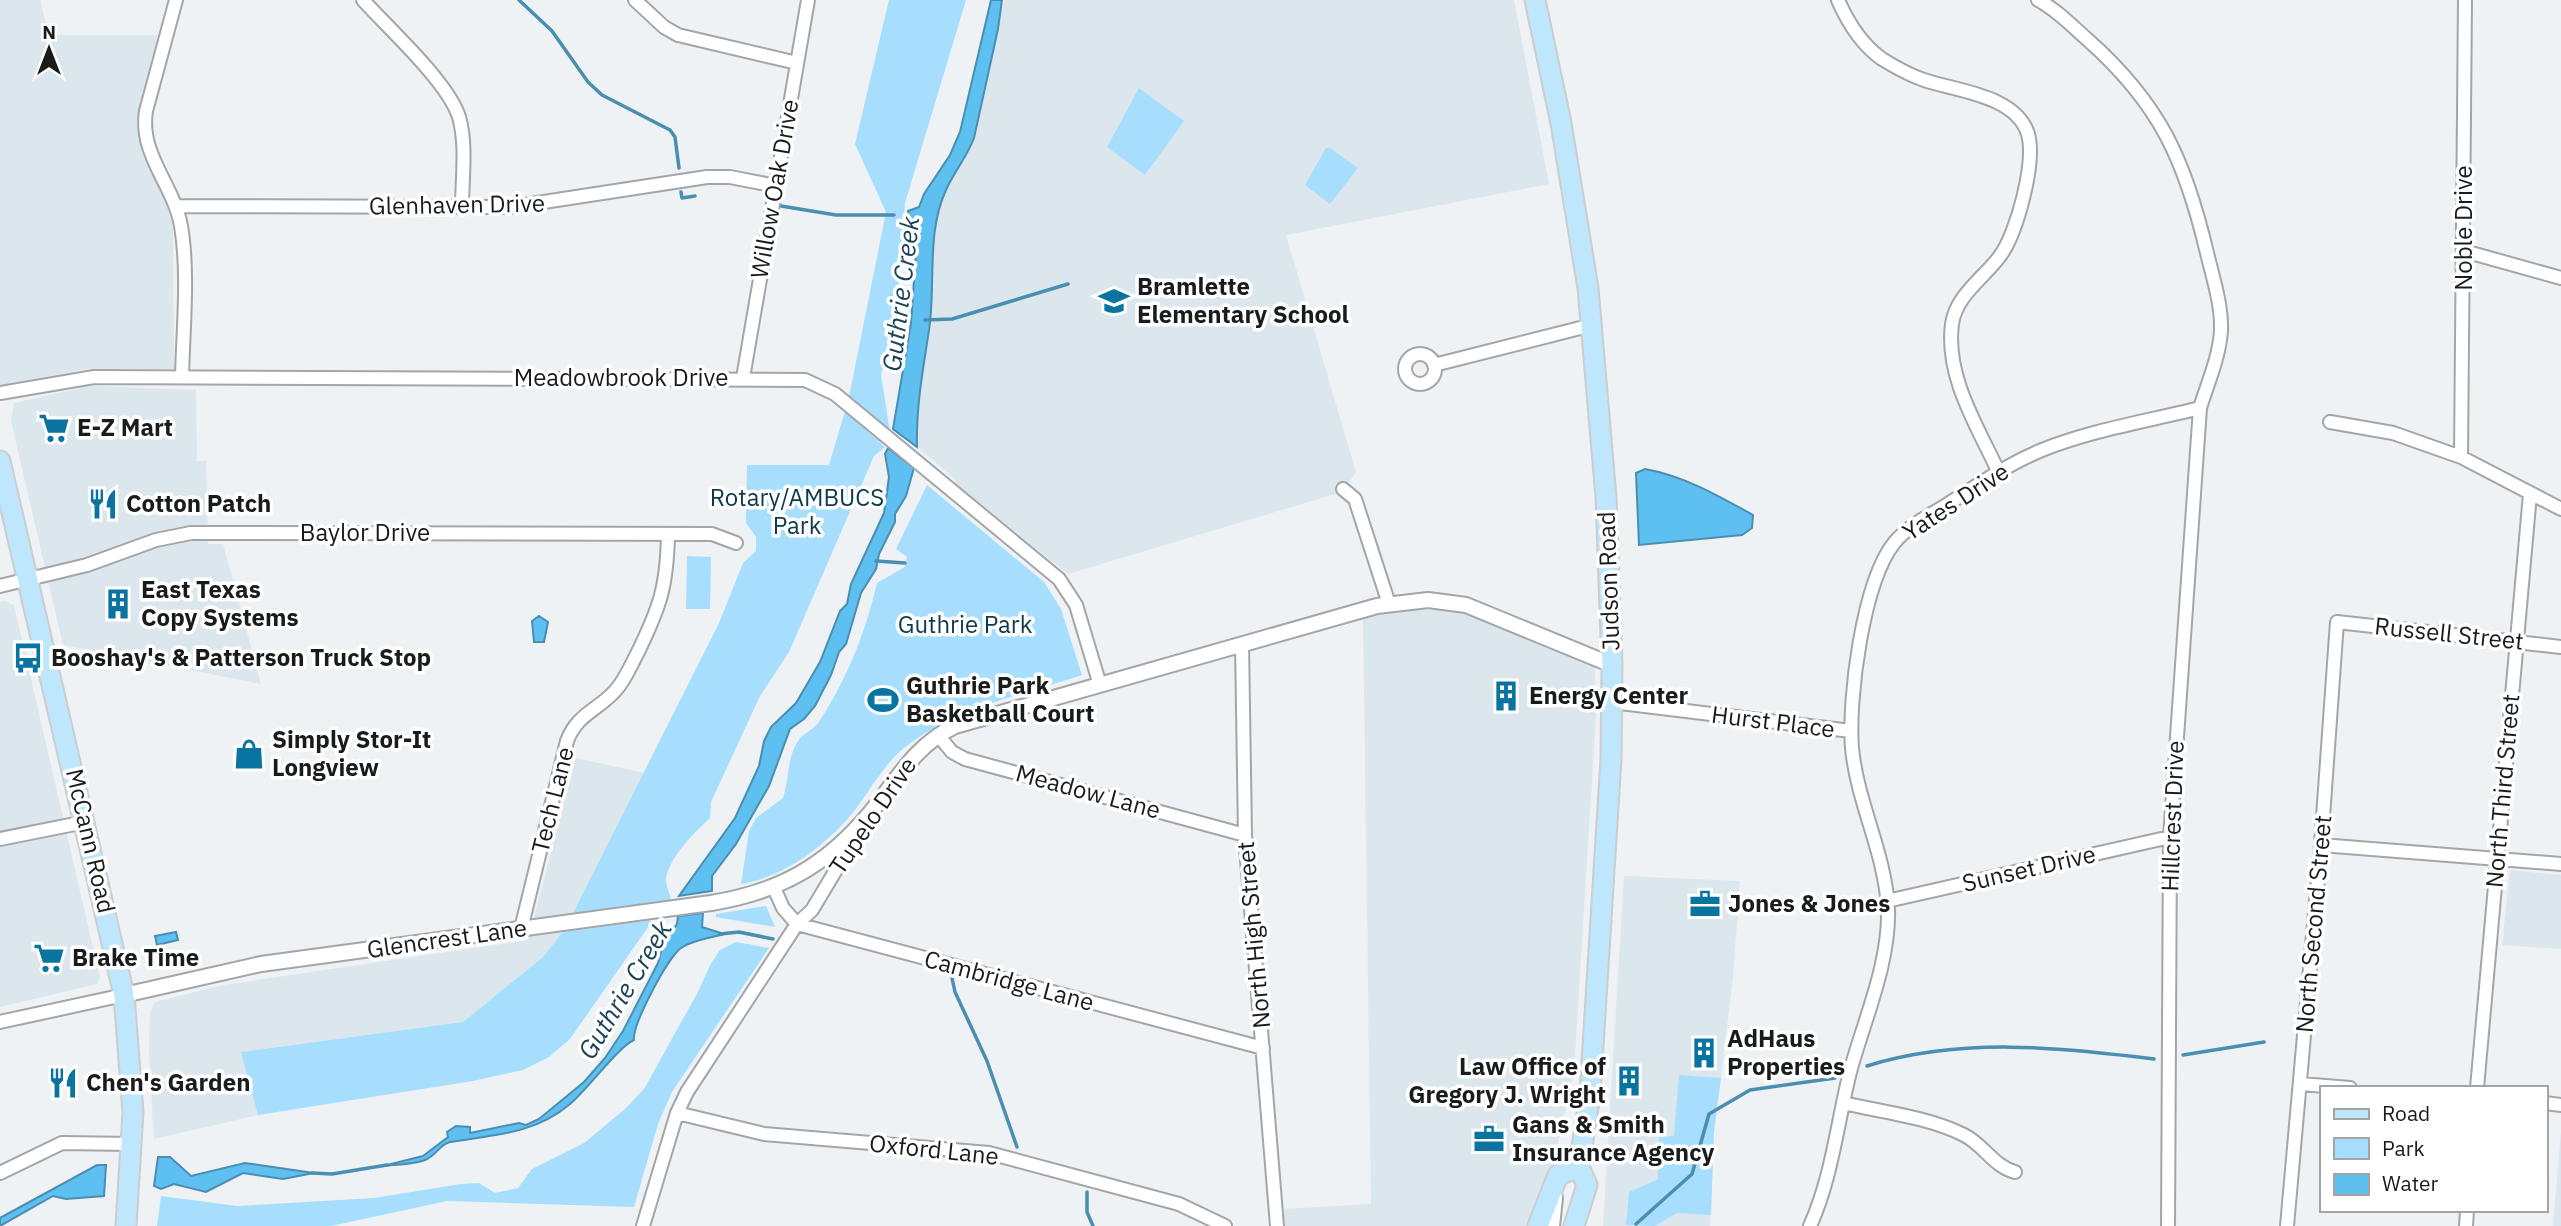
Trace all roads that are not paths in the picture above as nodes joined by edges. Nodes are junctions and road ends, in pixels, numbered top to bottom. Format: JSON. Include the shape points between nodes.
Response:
{"nodes":[{"id":1,"x":176,"y":0,"type":"edge"},
{"id":2,"x":363,"y":0,"type":"edge"},
{"id":3,"x":635,"y":0,"type":"edge"},
{"id":4,"x":808,"y":0,"type":"edge"},
{"id":5,"x":1535,"y":0,"type":"edge"},
{"id":6,"x":1838,"y":0,"type":"edge"},
{"id":7,"x":2038,"y":0,"type":"edge"},
{"id":8,"x":2465,"y":0,"type":"edge"},
{"id":9,"x":797,"y":63,"type":"junction"},
{"id":10,"x":776,"y":186,"type":"junction"},
{"id":11,"x":176,"y":206,"type":"junction"},
{"id":12,"x":462,"y":208,"type":"junction"},
{"id":13,"x":2464,"y":251,"type":"junction"},
{"id":14,"x":2561,"y":278,"type":"edge"},
{"id":15,"x":1592,"y":325,"type":"junction"},
{"id":16,"x":1434,"y":365,"type":"dead end"},
{"id":17,"x":182,"y":377,"type":"junction"},
{"id":18,"x":743,"y":378,"type":"junction"},
{"id":19,"x":0,"y":393,"type":"edge"},
{"id":20,"x":2200,"y":408,"type":"junction"},
{"id":21,"x":2330,"y":422,"type":"dead end"},
{"id":22,"x":2461,"y":457,"type":"junction"},
{"id":23,"x":0,"y":461,"type":"edge"},
{"id":24,"x":1999,"y":473,"type":"junction"},
{"id":25,"x":1343,"y":489,"type":"dead end"},
{"id":26,"x":2530,"y":494,"type":"junction"},
{"id":27,"x":2561,"y":509,"type":"edge"},
{"id":28,"x":668,"y":534,"type":"junction"},
{"id":29,"x":736,"y":543,"type":"dead end"},
{"id":30,"x":28,"y":579,"type":"junction"},
{"id":31,"x":0,"y":586,"type":"edge"},
{"id":32,"x":1389,"y":604,"type":"junction"},
{"id":33,"x":2337,"y":622,"type":"joint"},
{"id":34,"x":2517,"y":642,"type":"junction"},
{"id":35,"x":1242,"y":644,"type":"junction"},
{"id":36,"x":2561,"y":647,"type":"edge"},
{"id":37,"x":1612,"y":665,"type":"junction"},
{"id":38,"x":1100,"y":685,"type":"junction"},
{"id":39,"x":1612,"y":702,"type":"junction"},
{"id":40,"x":1852,"y":731,"type":"junction"},
{"id":41,"x":938,"y":736,"type":"junction"},
{"id":42,"x":871,"y":812,"type":"junction"},
{"id":43,"x":85,"y":822,"type":"junction"},
{"id":44,"x":1245,"y":835,"type":"junction"},
{"id":45,"x":2170,"y":837,"type":"junction"},
{"id":46,"x":0,"y":839,"type":"edge"},
{"id":47,"x":2322,"y":845,"type":"junction"},
{"id":48,"x":2497,"y":859,"type":"junction"},
{"id":49,"x":2561,"y":864,"type":"edge"},
{"id":50,"x":774,"y":888,"type":"junction"},
{"id":51,"x":1887,"y":901,"type":"junction"},
{"id":52,"x":797,"y":924,"type":"junction"},
{"id":53,"x":522,"y":929,"type":"junction"},
{"id":54,"x":124,"y":995,"type":"junction"},
{"id":55,"x":0,"y":1022,"type":"edge"},
{"id":56,"x":1263,"y":1048,"type":"junction"},
{"id":57,"x":2301,"y":1084,"type":"junction"},
{"id":58,"x":2326,"y":1086,"type":"edge"},
{"id":59,"x":2477,"y":1086,"type":"edge"},
{"id":60,"x":1843,"y":1103,"type":"junction"},
{"id":61,"x":677,"y":1114,"type":"junction"},
{"id":62,"x":132,"y":1144,"type":"junction"},
{"id":63,"x":2015,"y":1172,"type":"dead end"},
{"id":64,"x":0,"y":1173,"type":"edge"},
{"id":65,"x":1558,"y":1175,"type":"junction"},
{"id":66,"x":1583,"y":1176,"type":"junction"},
{"id":67,"x":126,"y":1226,"type":"edge"},
{"id":68,"x":643,"y":1226,"type":"edge"},
{"id":69,"x":1225,"y":1226,"type":"edge"},
{"id":70,"x":1277,"y":1226,"type":"edge"},
{"id":71,"x":1538,"y":1226,"type":"edge"},
{"id":72,"x":1552,"y":1226,"type":"edge"},
{"id":73,"x":1574,"y":1226,"type":"edge"},
{"id":74,"x":1586,"y":1226,"type":"edge"},
{"id":75,"x":1810,"y":1226,"type":"edge"},
{"id":76,"x":2168,"y":1226,"type":"edge"},
{"id":77,"x":2287,"y":1226,"type":"edge"}],
"edges":[{"from":1,"to":11,"type":"street","via":[[145,128],[150,156]]},
{"from":2,"to":12,"type":"street","via":[[455,107],[462,134]]},
{"from":3,"to":9,"type":"street","via":[[678,35]]},
{"from":4,"to":9,"type":"street","name":"Willow Oak Drive"},
{"from":5,"to":15,"type":"main road","name":"Judson Road","via":[[1569,167]]},
{"from":6,"to":24,"type":"street","via":[[1859,36],[1881,58],[1922,80],[2005,107],[2026,130],[2029,163],[2009,241],[1960,301],[1952,323],[1955,374]]},
{"from":7,"to":20,"type":"street","via":[[2132,82],[2164,130],[2185,174],[2221,320],[2219,349]]},
{"from":8,"to":13,"type":"street","name":"Noble Drive"},
{"from":9,"to":10,"type":"street","name":"Willow Oak Drive"},
{"from":10,"to":12,"type":"street","name":"Glenhaven Drive","via":[[707,177],[544,204]]},
{"from":10,"to":18,"type":"street","name":"Willow Oak Drive"},
{"from":11,"to":12,"type":"street","name":"Glenhaven Drive"},
{"from":11,"to":17,"type":"street","via":[[183,240]]},
{"from":13,"to":14,"type":"street"},
{"from":13,"to":22,"type":"street","name":"Noble Drive"},
{"from":15,"to":16,"type":"street"},
{"from":15,"to":37,"type":"main road","name":"Judson Road","via":[[1603,439]]},
{"from":17,"to":18,"type":"street","name":"Meadowbrook Drive"},
{"from":17,"to":19,"type":"street","name":"Meadowbrook Drive","via":[[84,378]]},
{"from":18,"to":38,"type":"street","name":"Meadowbrook Drive","via":[[801,379],[825,388],[1051,571],[1076,605]]},
{"from":20,"to":24,"type":"street","name":"Yates Drive","via":[[2064,442]]},
{"from":20,"to":45,"type":"street","name":"Hillcrest Drive"},
{"from":21,"to":22,"type":"street","via":[[2393,433]]},
{"from":22,"to":26,"type":"street"},
{"from":23,"to":30,"type":"main road","name":"McCann Road"},
{"from":24,"to":40,"type":"street","name":"Yates Drive","via":[[1922,520],[1887,552],[1870,598],[1854,688]]},
{"from":25,"to":32,"type":"street","via":[[1355,499]]},
{"from":26,"to":27,"type":"street"},
{"from":26,"to":34,"type":"street","name":"North Third Street"},
{"from":28,"to":29,"type":"street","name":"Baylor Drive","via":[[719,535]]},
{"from":28,"to":30,"type":"street","name":"Baylor Drive","via":[[191,533]]},
{"from":28,"to":53,"type":"street","name":"Tech Lane","via":[[666,584],[656,616],[619,686],[580,718],[567,741]]},
{"from":30,"to":31,"type":"street","name":"Baylor Drive"},
{"from":30,"to":43,"type":"main road","name":"McCann Road"},
{"from":32,"to":35,"type":"street","name":"Tupelo Drive"},
{"from":32,"to":37,"type":"street","name":"Tupelo Drive","via":[[1428,600],[1466,605]]},
{"from":33,"to":34,"type":"street","name":"Russell Street"},
{"from":33,"to":47,"type":"street","name":"North Second Street"},
{"from":34,"to":36,"type":"street","name":"Russell Street"},
{"from":34,"to":48,"type":"street","name":"North Third Street"},
{"from":35,"to":38,"type":"street","name":"Tupelo Drive"},
{"from":35,"to":44,"type":"street","name":"North High Street"},
{"from":37,"to":39,"type":"main road","name":"Judson Road"},
{"from":38,"to":41,"type":"street","name":"Tupelo Drive","via":[[980,718]]},
{"from":39,"to":40,"type":"street","name":"Hurst Place"},
{"from":39,"to":66,"type":"main road","name":"Judson Road"},
{"from":40,"to":51,"type":"street","name":"Yates Drive","via":[[1854,764]]},
{"from":41,"to":42,"type":"street","name":"Tupelo Drive","via":[[910,757]]},
{"from":41,"to":44,"type":"street","name":"Meadow Lane","via":[[965,759]]},
{"from":42,"to":50,"type":"street","name":"Glencrest Lane","via":[[825,858]]},
{"from":42,"to":52,"type":"street","name":"Tupelo Drive","via":[[812,910]]},
{"from":43,"to":46,"type":"street"},
{"from":43,"to":54,"type":"main road","name":"McCann Road"},
{"from":44,"to":56,"type":"street","name":"North High Street"},
{"from":45,"to":51,"type":"street","name":"Sunset Drive"},
{"from":45,"to":76,"type":"street","name":"Hillcrest Drive"},
{"from":47,"to":48,"type":"street"},
{"from":47,"to":57,"type":"street","name":"North Second Street"},
{"from":48,"to":49,"type":"street"},
{"from":48,"to":59,"type":"street","name":"North Third Street"},
{"from":50,"to":52,"type":"street"},
{"from":50,"to":53,"type":"street","name":"Glencrest Lane","via":[[719,902]]},
{"from":51,"to":60,"type":"street","name":"Yates Drive","via":[[1884,949]]},
{"from":52,"to":56,"type":"street","name":"Cambridge Lane"},
{"from":52,"to":61,"type":"street","name":"Tupelo Drive"},
{"from":53,"to":54,"type":"street","name":"Glencrest Lane","via":[[261,964]]},
{"from":54,"to":55,"type":"street","name":"Glencrest Lane"},
{"from":54,"to":62,"type":"main road","name":"McCann Road"},
{"from":56,"to":70,"type":"street","name":"North High Street"},
{"from":57,"to":58,"type":"street"},
{"from":57,"to":77,"type":"street","name":"North Second Street"},
{"from":60,"to":63,"type":"street","via":[[1950,1129],[1975,1141],[2001,1167]]},
{"from":60,"to":75,"type":"street","name":"Yates Drive","via":[[1826,1182]]},
{"from":61,"to":68,"type":"street","name":"Tupelo Drive"},
{"from":61,"to":69,"type":"street","name":"Oxford Lane","via":[[764,1134],[989,1153],[1167,1200]]},
{"from":62,"to":64,"type":"street","via":[[62,1143]]},
{"from":62,"to":67,"type":"main road","name":"McCann Road"},
{"from":65,"to":66,"type":"main road"},
{"from":65,"to":71,"type":"main road"},
{"from":65,"to":72,"type":"street"},
{"from":66,"to":73,"type":"main road","name":"Judson Road"},
{"from":66,"to":74,"type":"street"}]}
